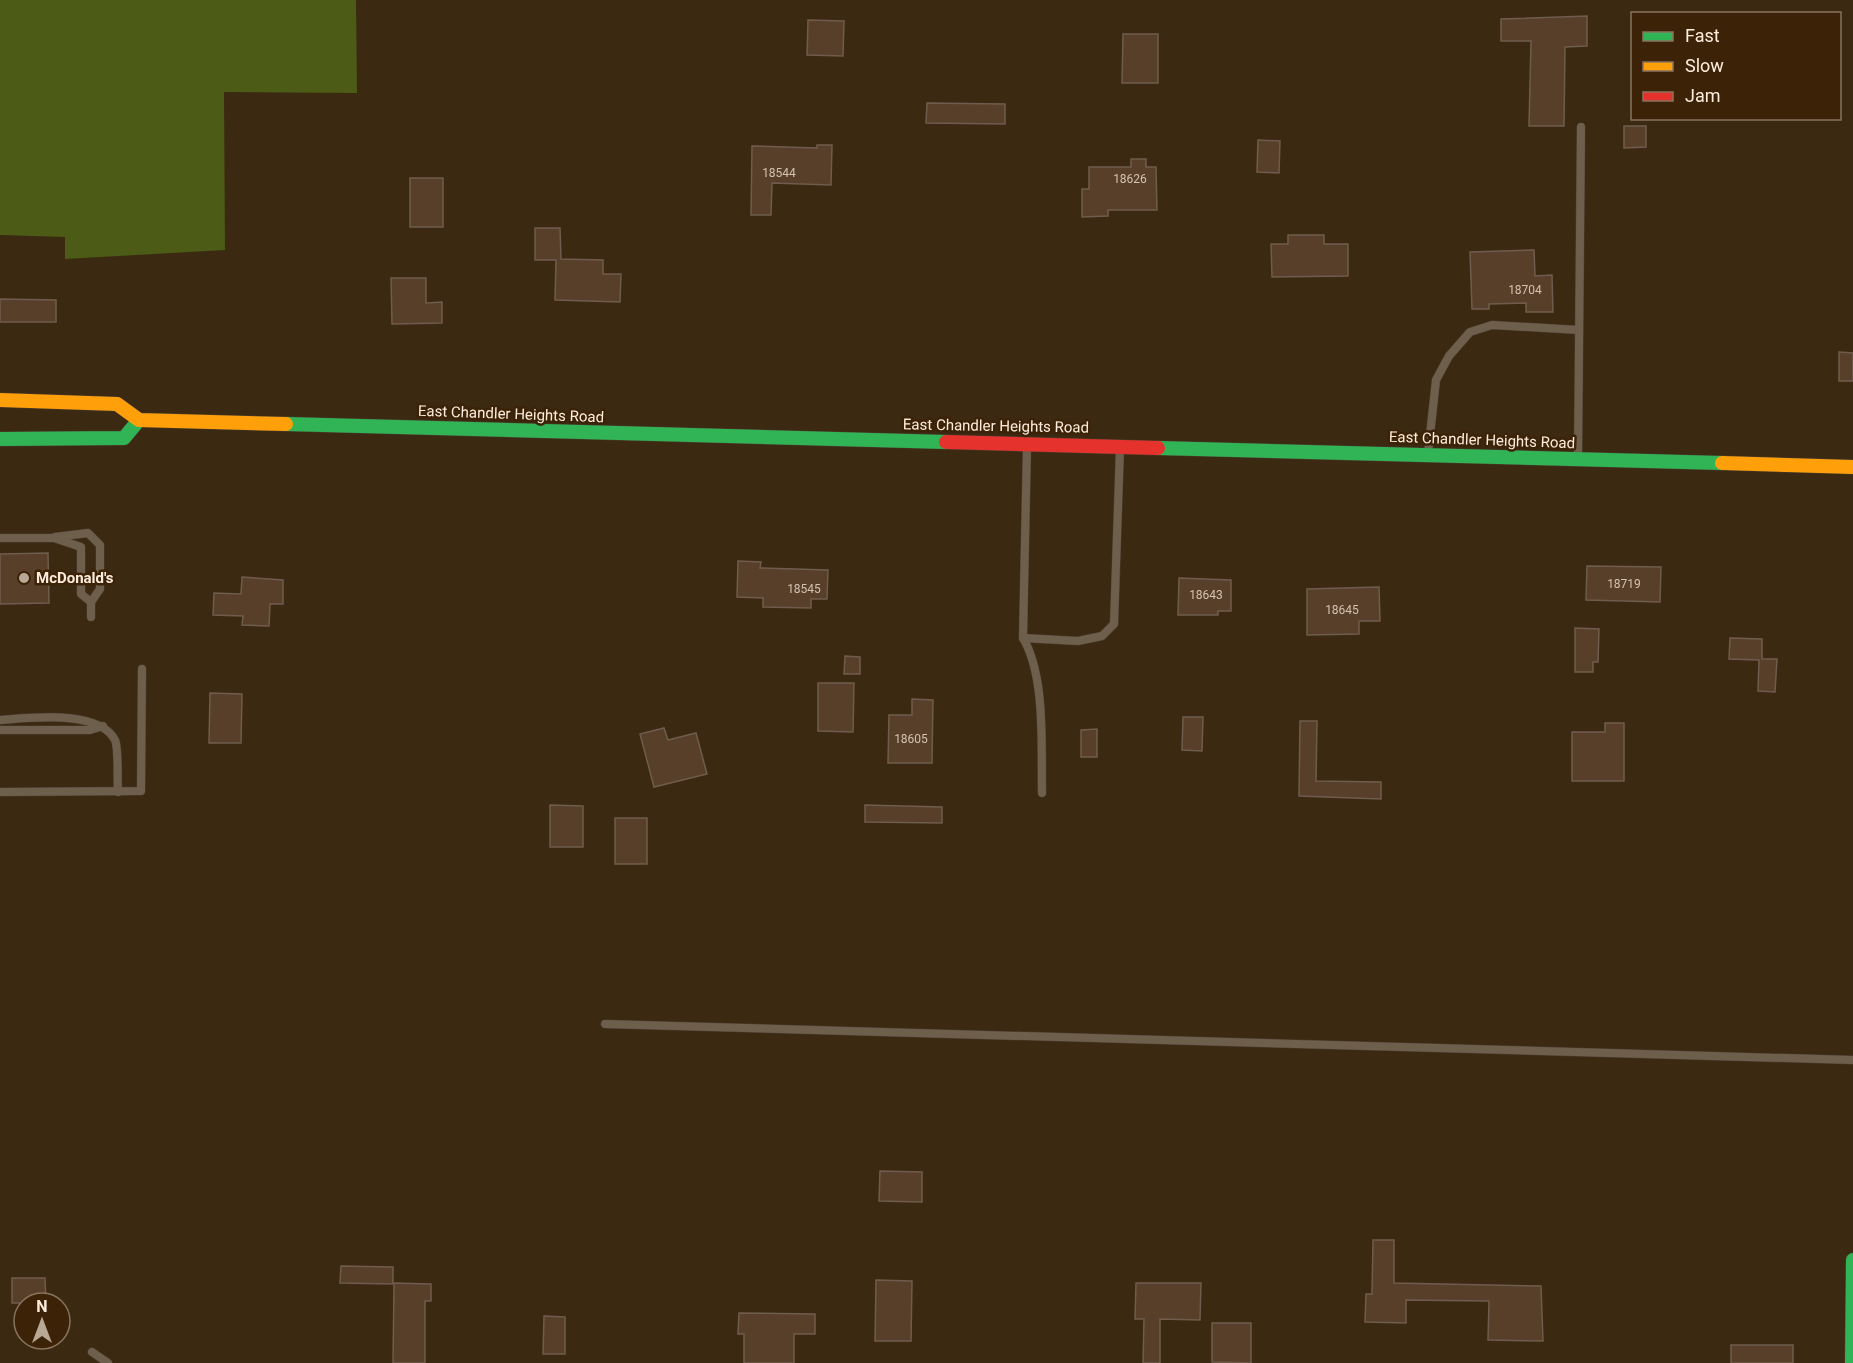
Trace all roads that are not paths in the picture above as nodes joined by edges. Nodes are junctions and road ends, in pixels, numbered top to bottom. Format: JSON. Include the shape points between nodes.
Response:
{"nodes":[{"id":1,"x":1581,"y":127,"type":"dead end"},
{"id":2,"x":1579,"y":330,"type":"junction"},
{"id":3,"x":0,"y":400,"type":"edge"},
{"id":4,"x":139,"y":420,"type":"junction"},
{"id":5,"x":0,"y":439,"type":"edge"},
{"id":6,"x":1027,"y":444,"type":"junction"},
{"id":7,"x":1120,"y":446,"type":"junction"},
{"id":8,"x":1428,"y":455,"type":"junction"},
{"id":9,"x":1578,"y":459,"type":"junction"},
{"id":10,"x":1853,"y":467,"type":"edge"},
{"id":11,"x":0,"y":538,"type":"edge"},
{"id":12,"x":54,"y":538,"type":"junction"},
{"id":13,"x":90,"y":602,"type":"junction"},
{"id":14,"x":90,"y":617,"type":"dead end"},
{"id":15,"x":1023,"y":638,"type":"junction"},
{"id":16,"x":142,"y":669,"type":"dead end"},
{"id":17,"x":0,"y":720,"type":"edge"},
{"id":18,"x":103,"y":726,"type":"junction"},
{"id":19,"x":0,"y":730,"type":"edge"},
{"id":20,"x":0,"y":792,"type":"edge"},
{"id":21,"x":118,"y":792,"type":"junction"},
{"id":22,"x":1042,"y":794,"type":"dead end"},
{"id":23,"x":605,"y":1024,"type":"dead end"},
{"id":24,"x":1853,"y":1060,"type":"edge"},
{"id":25,"x":1853,"y":1260,"type":"edge"},
{"id":26,"x":92,"y":1352,"type":"dead end"},
{"id":27,"x":108,"y":1363,"type":"edge"},
{"id":28,"x":1852,"y":1363,"type":"edge"}],
"edges":[{"from":1,"to":2,"type":"lane"},
{"from":2,"to":8,"type":"lane","via":[[1492,325],[1470,332],[1449,356],[1436,380]]},
{"from":2,"to":9,"type":"lane"},
{"from":3,"to":4,"type":"main road","via":[[117,404]]},
{"from":4,"to":5,"type":"main road","via":[[124,438]]},
{"from":4,"to":6,"type":"main road","name":"East Chandler Heights Road"},
{"from":6,"to":7,"type":"main road","name":"East Chandler Heights Road"},
{"from":6,"to":15,"type":"lane"},
{"from":7,"to":8,"type":"main road","name":"East Chandler Heights Road"},
{"from":7,"to":15,"type":"lane","via":[[1114,624],[1102,636],[1078,641]]},
{"from":8,"to":9,"type":"main road","name":"East Chandler Heights Road"},
{"from":9,"to":10,"type":"main road","name":"East Chandler Heights Road"},
{"from":11,"to":12,"type":"lane"},
{"from":12,"to":13,"type":"lane","via":[[81,547],[81,594]]},
{"from":12,"to":13,"type":"lane","via":[[88,533],[100,545],[100,589]]},
{"from":13,"to":14,"type":"lane"},
{"from":15,"to":22,"type":"lane","via":[[1033,655]]},
{"from":16,"to":21,"type":"lane","via":[[141,791]]},
{"from":17,"to":18,"type":"lane","via":[[84,719]]},
{"from":18,"to":19,"type":"lane","via":[[90,730]]},
{"from":18,"to":21,"type":"lane","via":[[116,741]]},
{"from":20,"to":21,"type":"lane"},
{"from":23,"to":24,"type":"lane"},
{"from":25,"to":28,"type":"main road"},
{"from":26,"to":27,"type":"lane"}]}
